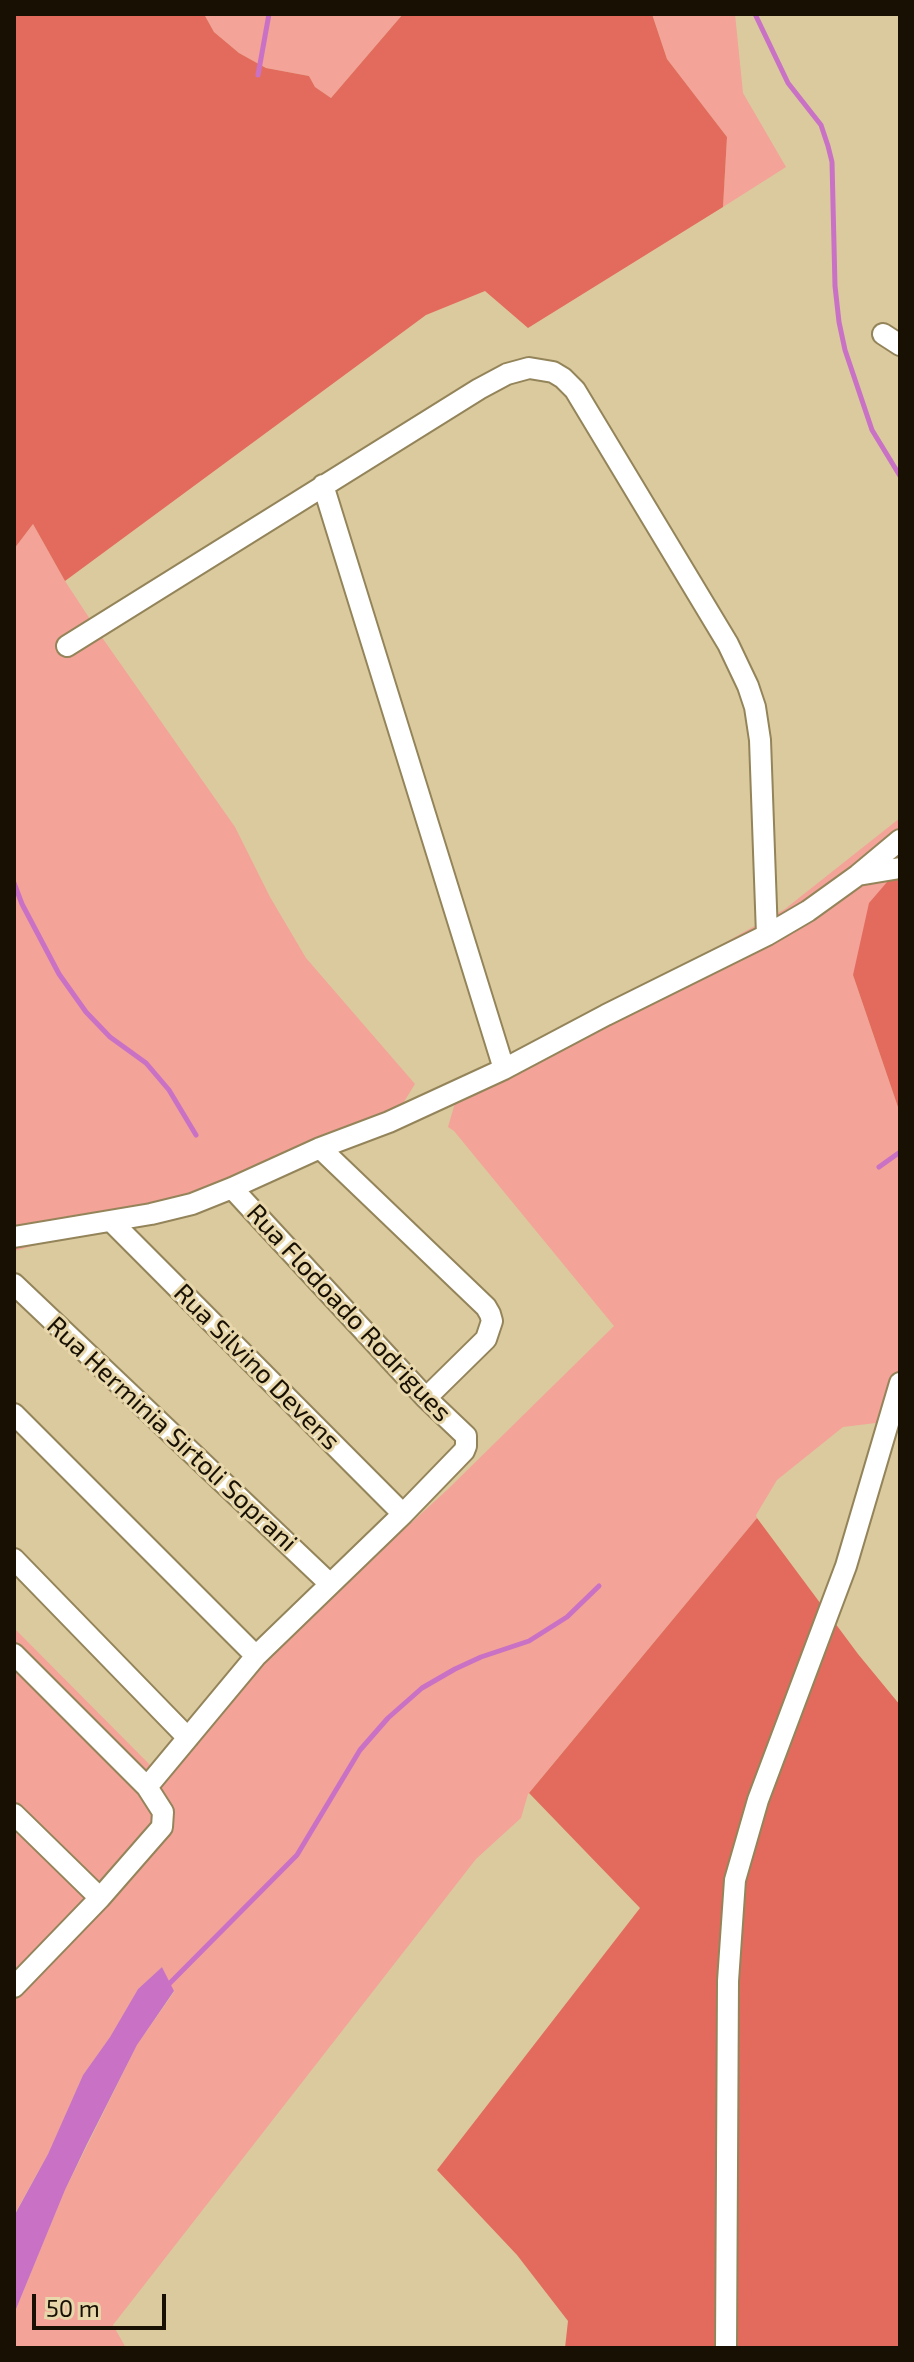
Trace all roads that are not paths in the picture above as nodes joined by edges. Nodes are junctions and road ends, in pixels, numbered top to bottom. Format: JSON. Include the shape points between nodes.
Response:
{"nodes":[{"id":1,"x":323,"y":485,"type":"junction"},
{"id":2,"x":67,"y":646,"type":"dead end"},
{"id":3,"x":900,"y":840,"type":"edge"},
{"id":4,"x":900,"y":868,"type":"edge"},
{"id":5,"x":858,"y":875,"type":"junction"},
{"id":6,"x":767,"y":935,"type":"junction"},
{"id":7,"x":504,"y":1069,"type":"junction"},
{"id":8,"x":320,"y":1148,"type":"junction"},
{"id":9,"x":232,"y":1188,"type":"junction"},
{"id":10,"x":111,"y":1221,"type":"junction"},
{"id":11,"x":14,"y":1237,"type":"edge"},
{"id":12,"x":14,"y":1284,"type":"edge"},
{"id":13,"x":900,"y":1383,"type":"edge"},
{"id":14,"x":426,"y":1398,"type":"junction"},
{"id":15,"x":14,"y":1414,"type":"edge"},
{"id":16,"x":403,"y":1514,"type":"junction"},
{"id":17,"x":14,"y":1559,"type":"edge"},
{"id":18,"x":330,"y":1584,"type":"junction"},
{"id":19,"x":14,"y":1654,"type":"edge"},
{"id":20,"x":256,"y":1656,"type":"junction"},
{"id":21,"x":188,"y":1738,"type":"junction"},
{"id":22,"x":147,"y":1787,"type":"junction"},
{"id":23,"x":14,"y":1814,"type":"edge"},
{"id":24,"x":100,"y":1898,"type":"junction"},
{"id":25,"x":14,"y":1987,"type":"edge"},
{"id":26,"x":726,"y":2348,"type":"edge"}],
"edges":[{"from":1,"to":2,"type":"street"},
{"from":1,"to":6,"type":"street","via":[[507,374],[543,369],[575,390],[728,644],[755,707]]},
{"from":1,"to":7,"type":"street"},
{"from":3,"to":5,"type":"street"},
{"from":4,"to":5,"type":"street"},
{"from":5,"to":6,"type":"street"},
{"from":6,"to":7,"type":"street"},
{"from":7,"to":8,"type":"street"},
{"from":8,"to":9,"type":"street"},
{"from":8,"to":14,"type":"street","via":[[490,1314],[486,1339]]},
{"from":9,"to":10,"type":"street","via":[[192,1204]]},
{"from":9,"to":14,"type":"street","name":"Rua Flodoado Rodrigues"},
{"from":10,"to":11,"type":"street"},
{"from":10,"to":16,"type":"street","name":"Rua Silvino Devens"},
{"from":12,"to":18,"type":"street","name":"Rua Herminia Sirtoli Soprani"},
{"from":13,"to":26,"type":"street","via":[[846,1566],[758,1800],[735,1880],[728,1981]]},
{"from":14,"to":16,"type":"street","name":"Rua Flodoado Rodrigues","via":[[466,1436],[464,1451]]},
{"from":15,"to":20,"type":"street"},
{"from":16,"to":18,"type":"street"},
{"from":17,"to":21,"type":"street"},
{"from":18,"to":20,"type":"street"},
{"from":19,"to":22,"type":"street"},
{"from":20,"to":21,"type":"street"},
{"from":21,"to":22,"type":"street"},
{"from":22,"to":24,"type":"street","via":[[163,1812],[162,1827]]},
{"from":23,"to":24,"type":"street"},
{"from":24,"to":25,"type":"street"}]}
